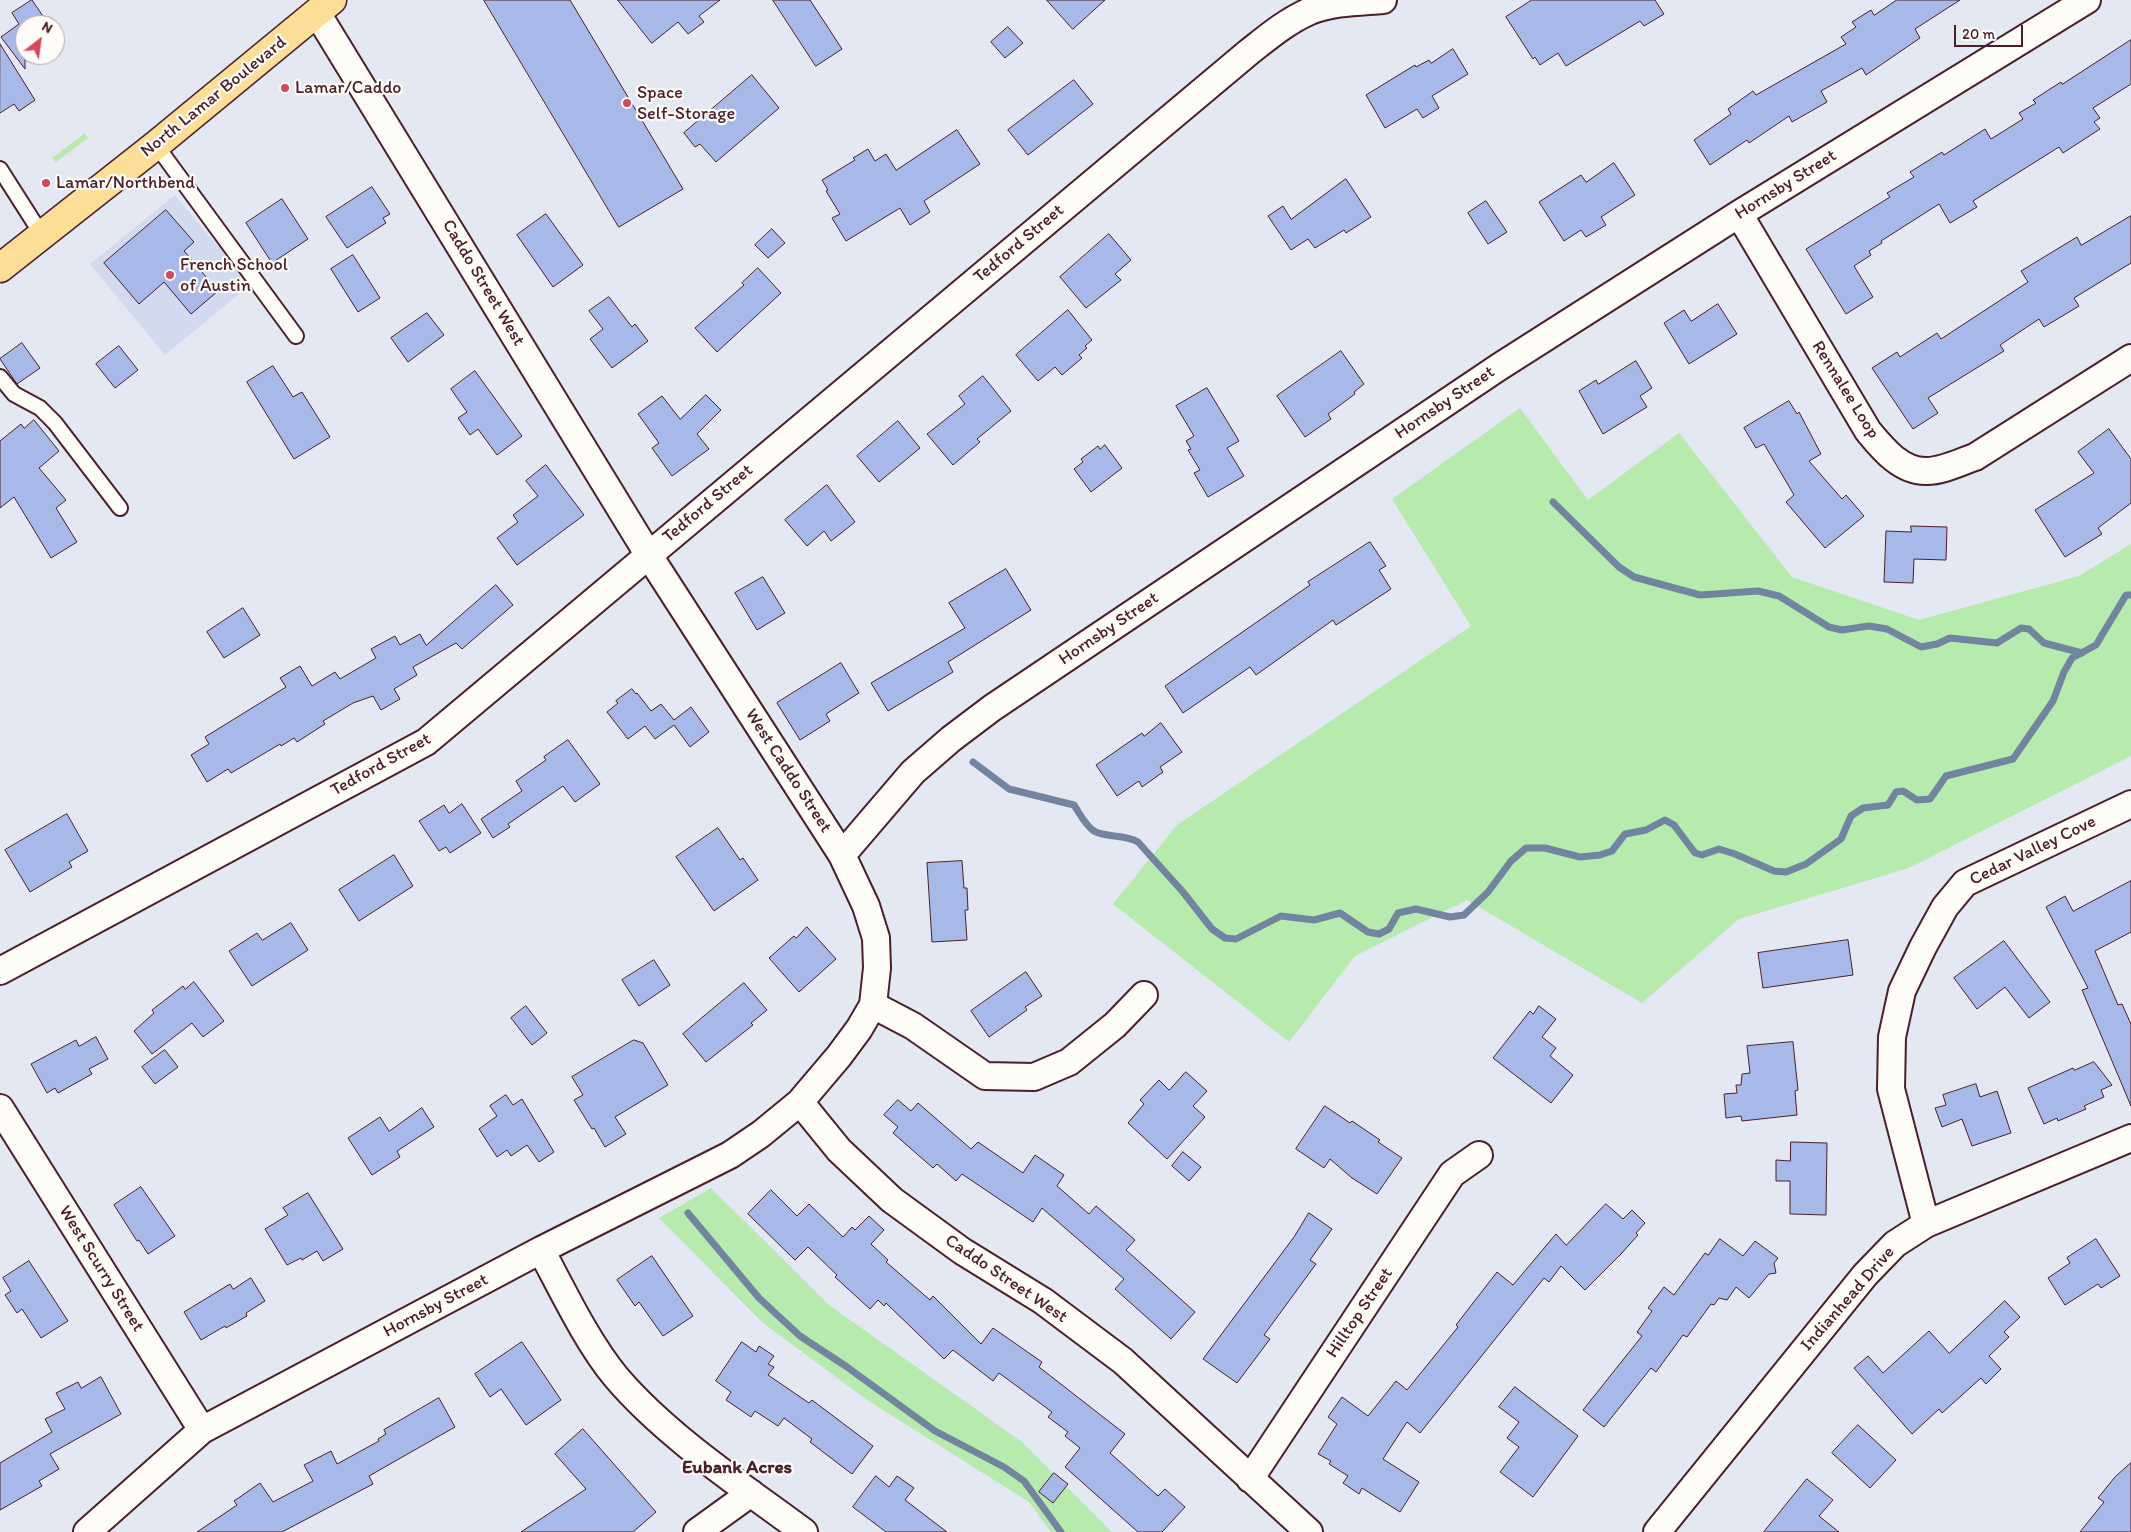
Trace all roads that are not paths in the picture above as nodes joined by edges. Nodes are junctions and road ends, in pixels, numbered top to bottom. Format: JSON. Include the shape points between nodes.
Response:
{"nodes":[{"id":1,"x":1383,"y":0,"type":"edge"},
{"id":2,"x":2086,"y":0,"type":"edge"},
{"id":3,"x":318,"y":4,"type":"edge"},
{"id":4,"x":156,"y":145,"type":"junction"},
{"id":5,"x":0,"y":169,"type":"edge"},
{"id":6,"x":1738,"y":214,"type":"junction"},
{"id":7,"x":42,"y":235,"type":"junction"},
{"id":8,"x":0,"y":266,"type":"edge"},
{"id":9,"x":296,"y":336,"type":"dead end"},
{"id":10,"x":2131,"y":358,"type":"edge"},
{"id":11,"x":0,"y":377,"type":"edge"},
{"id":12,"x":120,"y":508,"type":"dead end"},
{"id":13,"x":648,"y":554,"type":"junction"},
{"id":14,"x":2131,"y":804,"type":"edge"},
{"id":15,"x":842,"y":855,"type":"junction"},
{"id":16,"x":0,"y":971,"type":"edge"},
{"id":17,"x":1144,"y":995,"type":"dead end"},
{"id":18,"x":873,"y":1005,"type":"junction"},
{"id":19,"x":800,"y":1102,"type":"junction"},
{"id":20,"x":0,"y":1108,"type":"edge"},
{"id":21,"x":2131,"y":1138,"type":"edge"},
{"id":22,"x":1479,"y":1155,"type":"dead end"},
{"id":23,"x":1926,"y":1224,"type":"junction"},
{"id":24,"x":541,"y":1250,"type":"junction"},
{"id":25,"x":202,"y":1430,"type":"junction"},
{"id":26,"x":1250,"y":1480,"type":"junction"},
{"id":27,"x":751,"y":1493,"type":"junction"},
{"id":28,"x":87,"y":1532,"type":"edge"},
{"id":29,"x":697,"y":1532,"type":"edge"},
{"id":30,"x":804,"y":1532,"type":"edge"},
{"id":31,"x":1309,"y":1532,"type":"edge"},
{"id":32,"x":1657,"y":1532,"type":"edge"}],
"edges":[{"from":1,"to":13,"type":"street","name":"Tedford Street","via":[[1311,11],[1283,26]]},
{"from":2,"to":6,"type":"street","name":"Hornsby Street"},
{"from":3,"to":4,"type":"main road","name":"North Lamar Boulevard"},
{"from":3,"to":13,"type":"street","name":"Caddo Street West"},
{"from":4,"to":7,"type":"main road","name":"North Lamar Boulevard"},
{"from":4,"to":9,"type":"lane"},
{"from":5,"to":7,"type":"lane"},
{"from":6,"to":10,"type":"street","name":"Rennalee Loop","via":[[1868,431],[1886,453],[1904,466],[1926,472],[1975,457]]},
{"from":6,"to":15,"type":"street","name":"Hornsby Street","via":[[1499,367],[992,708],[914,772]]},
{"from":7,"to":8,"type":"main road","name":"North Lamar Boulevard"},
{"from":11,"to":12,"type":"lane","via":[[14,394],[40,408],[55,423]]},
{"from":13,"to":15,"type":"street","name":"West Caddo Street"},
{"from":13,"to":16,"type":"street","name":"Tedford Street","via":[[426,742]]},
{"from":14,"to":23,"type":"street","name":"Cedar Valley Cove","via":[[1965,883],[1944,907],[1902,990],[1892,1037],[1891,1089]]},
{"from":15,"to":18,"type":"street","name":"West Caddo Street","via":[[866,906],[876,938]]},
{"from":17,"to":18,"type":"street","via":[[1115,1025],[1069,1062],[1034,1077],[985,1076],[913,1026]]},
{"from":18,"to":19,"type":"street","via":[[844,1049]]},
{"from":19,"to":24,"type":"street","name":"Hornsby Street","via":[[730,1155]]},
{"from":19,"to":26,"type":"street","name":"Caddo Street West","via":[[839,1150],[892,1200],[962,1252],[1043,1301],[1124,1361]]},
{"from":20,"to":25,"type":"street","name":"West Scurry Street"},
{"from":21,"to":23,"type":"street","name":"Indianhead Drive"},
{"from":22,"to":26,"type":"street","name":"Hilltop Street","via":[[1452,1174]]},
{"from":23,"to":32,"type":"street","name":"Indianhead Drive","via":[[1894,1244],[1866,1275]]},
{"from":24,"to":25,"type":"street","name":"Hornsby Street"},
{"from":24,"to":27,"type":"street","via":[[586,1332],[616,1377],[662,1425]]},
{"from":25,"to":28,"type":"street","name":"Hornsby Street"},
{"from":26,"to":31,"type":"street","name":"Caddo Street West"},
{"from":27,"to":29,"type":"street"},
{"from":27,"to":30,"type":"street"}]}
